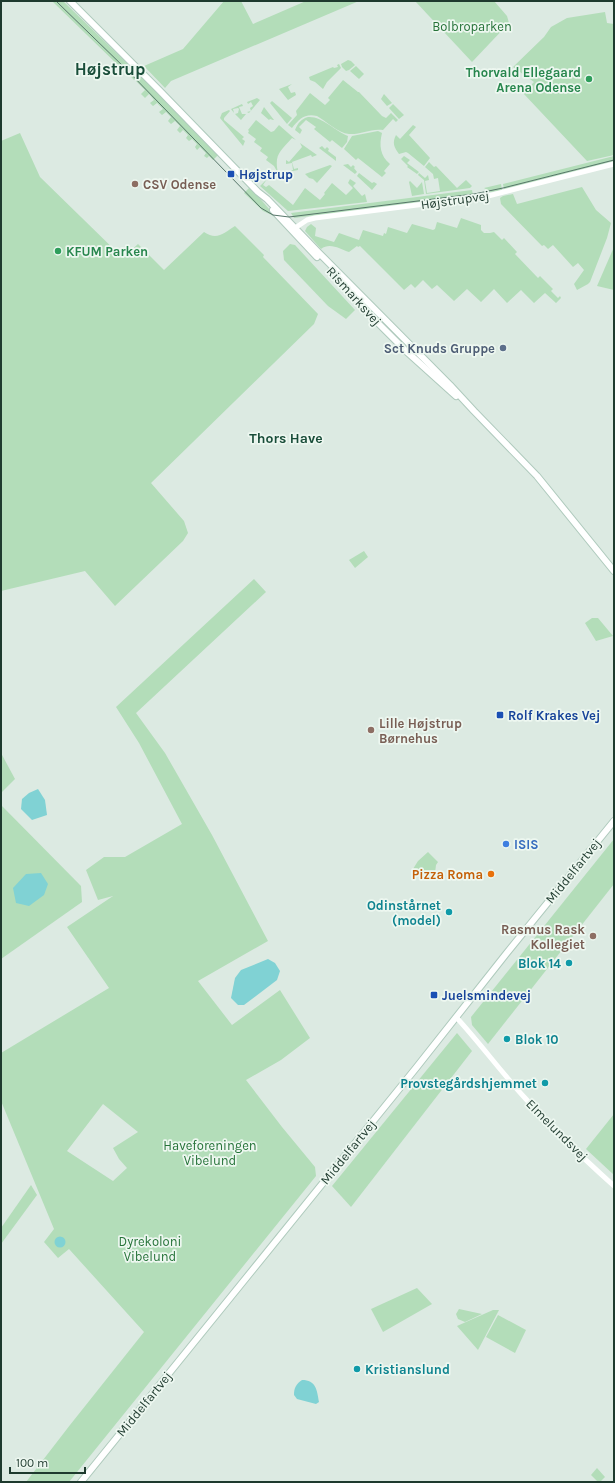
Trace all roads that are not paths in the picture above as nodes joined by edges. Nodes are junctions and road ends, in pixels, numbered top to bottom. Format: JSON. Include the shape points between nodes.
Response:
{"nodes":[{"id":1,"x":70,"y":1,"type":"edge"},
{"id":2,"x":614,"y":164,"type":"edge"},
{"id":3,"x":258,"y":192,"type":"junction"},
{"id":4,"x":296,"y":228,"type":"junction"},
{"id":5,"x":360,"y":304,"type":"junction"},
{"id":6,"x":392,"y":337,"type":"junction"},
{"id":7,"x":405,"y":340,"type":"junction"},
{"id":8,"x":436,"y":371,"type":"junction"},
{"id":9,"x":474,"y":411,"type":"junction"},
{"id":10,"x":614,"y":570,"type":"edge"},
{"id":11,"x":614,"y":821,"type":"edge"},
{"id":12,"x":456,"y":1017,"type":"junction"},
{"id":13,"x":614,"y":1186,"type":"edge"},
{"id":14,"x":81,"y":1482,"type":"edge"}],
"edges":[{"from":1,"to":3,"type":"main road","name":"Rismarksvej"},
{"from":2,"to":4,"type":"street","name":"Højstrupvej","via":[[488,196],[316,218],[307,220]]},
{"from":3,"to":4,"type":"main road","name":"Rismarksvej"},
{"from":3,"to":5,"type":"main road","name":"Rismarksvej","via":[[285,225]]},
{"from":4,"to":7,"type":"main road","name":"Rismarksvej"},
{"from":5,"to":6,"type":"main road","name":"Rismarksvej"},
{"from":5,"to":7,"type":"main road","via":[[393,334]]},
{"from":6,"to":8,"type":"main road","via":[[402,342]]},
{"from":6,"to":9,"type":"main road","name":"Rismarksvej","via":[[427,372]]},
{"from":7,"to":8,"type":"main road","name":"Rismarksvej"},
{"from":8,"to":9,"type":"main road","name":"Rismarksvej"},
{"from":9,"to":10,"type":"main road","name":"Rismarksvej","via":[[537,476]]},
{"from":11,"to":12,"type":"main road","name":"Middelfartvej"},
{"from":12,"to":13,"type":"street","name":"Elmelundsvej","via":[[545,1120]]},
{"from":12,"to":14,"type":"main road","name":"Middelfartvej"}]}
